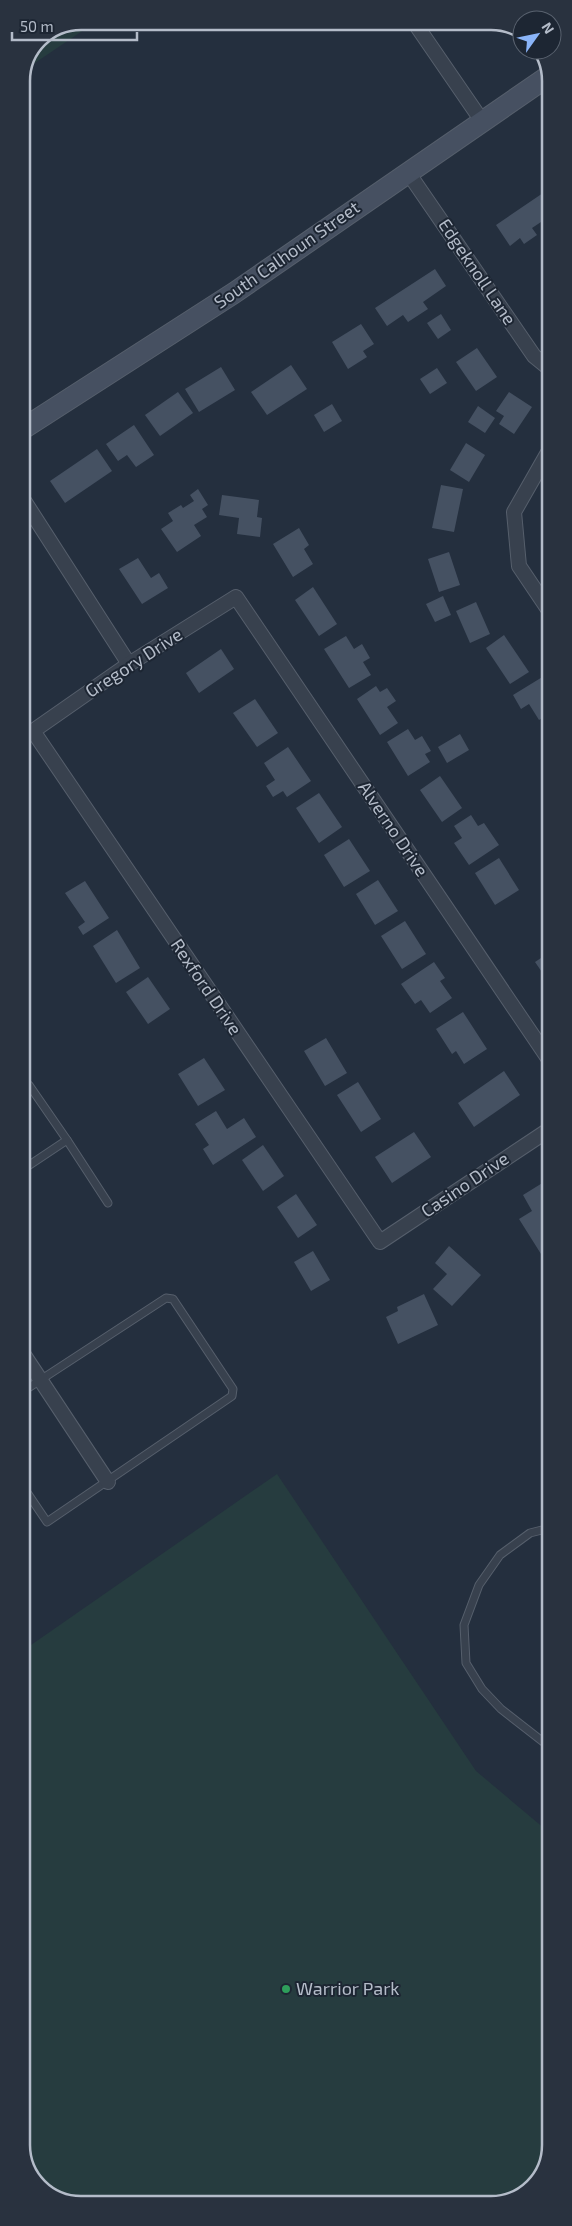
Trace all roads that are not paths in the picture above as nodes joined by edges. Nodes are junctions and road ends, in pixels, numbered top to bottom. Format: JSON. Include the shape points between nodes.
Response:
{"nodes":[{"id":1,"x":419,"y":30,"type":"edge"},
{"id":2,"x":542,"y":80,"type":"edge"},
{"id":3,"x":482,"y":121,"type":"junction"},
{"id":4,"x":407,"y":171,"type":"junction"},
{"id":5,"x":542,"y":362,"type":"edge"},
{"id":6,"x":30,"y":425,"type":"edge"},
{"id":7,"x":542,"y":463,"type":"edge"},
{"id":8,"x":30,"y":509,"type":"edge"},
{"id":9,"x":236,"y":597,"type":"joint"},
{"id":10,"x":542,"y":600,"type":"edge"},
{"id":11,"x":129,"y":664,"type":"junction"},
{"id":12,"x":33,"y":731,"type":"joint"},
{"id":13,"x":542,"y":1049,"type":"edge"},
{"id":14,"x":30,"y":1086,"type":"edge"},
{"id":15,"x":542,"y":1134,"type":"edge"},
{"id":16,"x":67,"y":1140,"type":"junction"},
{"id":17,"x":30,"y":1165,"type":"edge"},
{"id":18,"x":108,"y":1203,"type":"dead end"},
{"id":19,"x":380,"y":1242,"type":"joint"},
{"id":20,"x":30,"y":1365,"type":"edge"},
{"id":21,"x":39,"y":1380,"type":"junction"},
{"id":22,"x":30,"y":1386,"type":"edge"},
{"id":23,"x":108,"y":1482,"type":"junction"},
{"id":24,"x":30,"y":1497,"type":"edge"},
{"id":25,"x":542,"y":1530,"type":"edge"},
{"id":26,"x":542,"y":1741,"type":"edge"}],
"edges":[{"from":1,"to":3,"type":"street"},
{"from":2,"to":3,"type":"street","name":"South Calhoun Street"},
{"from":3,"to":4,"type":"street","name":"South Calhoun Street"},
{"from":4,"to":5,"type":"street","name":"Edgeknoll Lane","via":[[534,356]]},
{"from":4,"to":6,"type":"street","name":"South Calhoun Street","via":[[234,292]]},
{"from":7,"to":10,"type":"street","via":[[514,512],[519,566]]},
{"from":8,"to":11,"type":"street"},
{"from":9,"to":11,"type":"street","name":"Gregory Drive"},
{"from":9,"to":13,"type":"street","name":"Alverno Drive"},
{"from":11,"to":12,"type":"street","name":"Gregory Drive"},
{"from":12,"to":19,"type":"street","name":"Rexford Drive"},
{"from":14,"to":16,"type":"lane"},
{"from":15,"to":19,"type":"street","name":"Casino Drive"},
{"from":16,"to":17,"type":"lane"},
{"from":16,"to":18,"type":"lane"},
{"from":20,"to":21,"type":"street"},
{"from":21,"to":22,"type":"lane"},
{"from":21,"to":23,"type":"street"},
{"from":21,"to":23,"type":"lane","via":[[166,1298],[173,1299],[233,1389],[232,1396]]},
{"from":23,"to":24,"type":"lane","via":[[47,1522]]},
{"from":25,"to":26,"type":"lane","via":[[530,1533],[500,1555],[479,1585],[464,1625],[466,1663],[482,1689],[501,1709]]}]}
